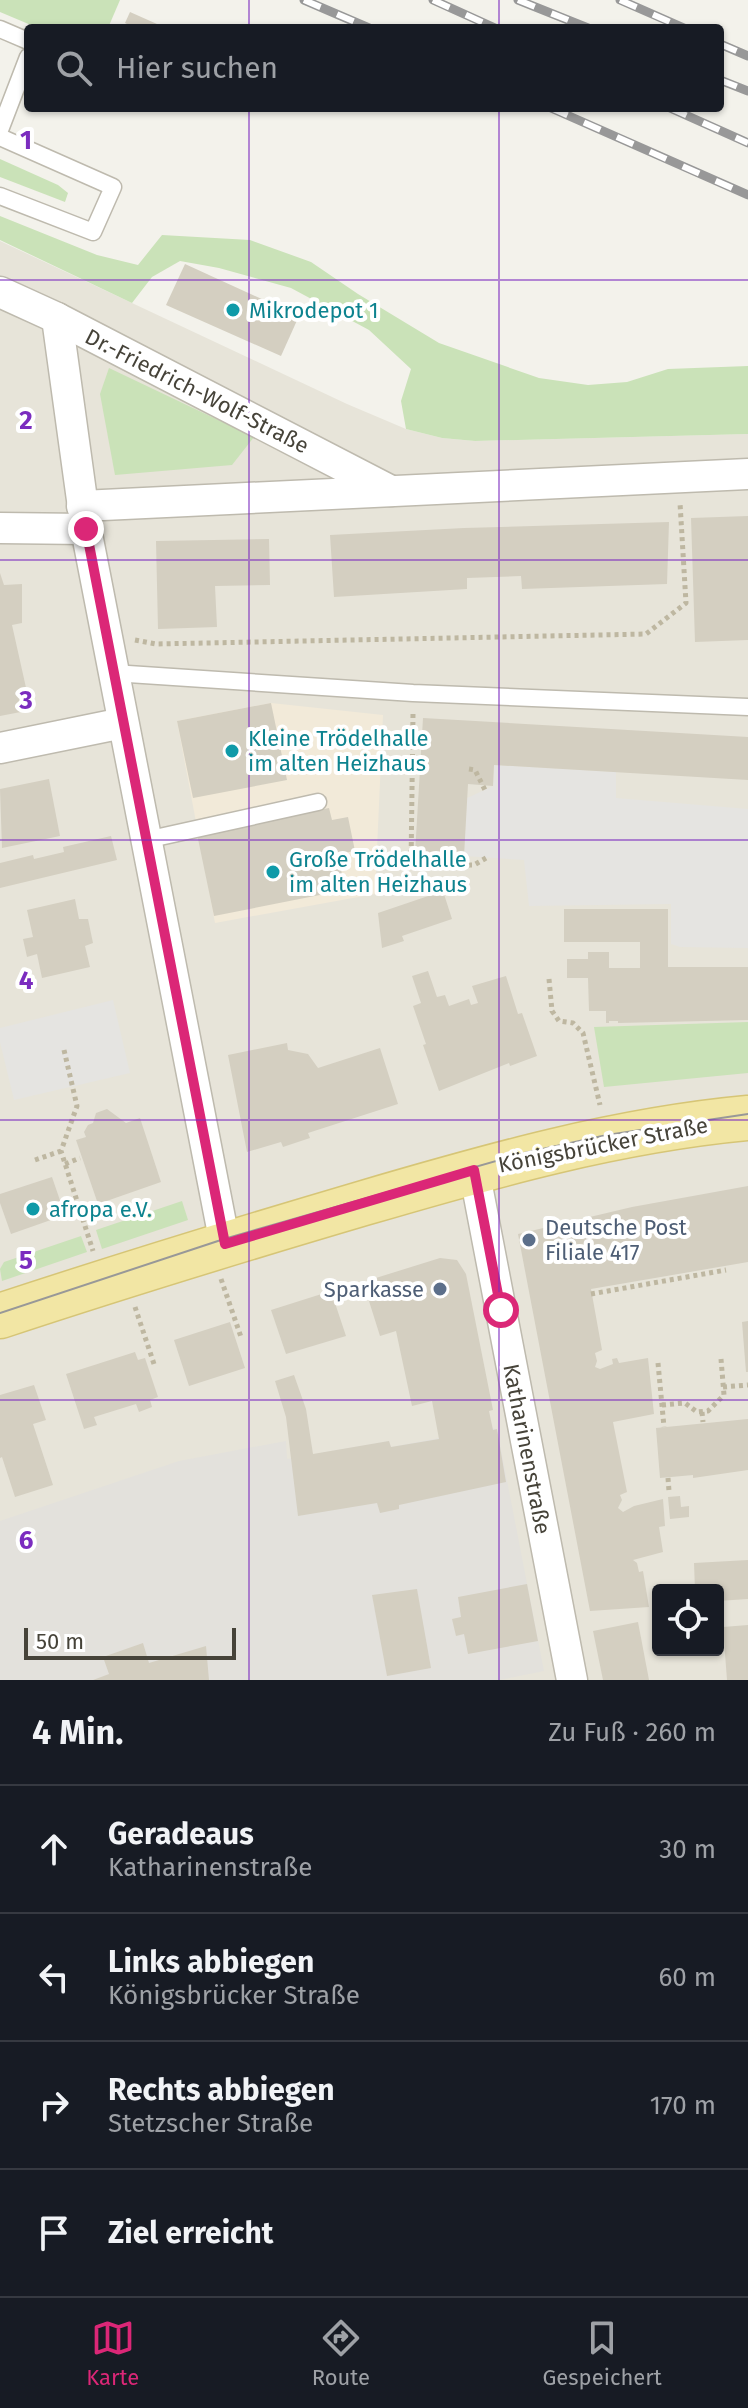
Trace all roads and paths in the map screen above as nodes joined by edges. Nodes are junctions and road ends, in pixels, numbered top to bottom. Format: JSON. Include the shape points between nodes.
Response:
{"nodes":[{"id":1,"x":0,"y":29,"type":"edge"},
{"id":2,"x":24,"y":39,"type":"edge"},
{"id":3,"x":24,"y":67,"type":"edge"},
{"id":4,"x":0,"y":130,"type":"edge"},
{"id":5,"x":0,"y":137,"type":"edge"},
{"id":6,"x":0,"y":196,"type":"edge"},
{"id":7,"x":0,"y":292,"type":"edge"},
{"id":8,"x":57,"y":318,"type":"junction"},
{"id":9,"x":748,"y":474,"type":"edge"},
{"id":10,"x":682,"y":476,"type":"junction"},
{"id":11,"x":393,"y":492,"type":"junction"},
{"id":12,"x":84,"y":518,"type":"junction"},
{"id":13,"x":0,"y":528,"type":"edge"},
{"id":14,"x":106,"y":635,"type":"junction"},
{"id":15,"x":113,"y":673,"type":"junction"},
{"id":16,"x":413,"y":693,"type":"junction"},
{"id":17,"x":748,"y":707,"type":"edge"},
{"id":18,"x":123,"y":723,"type":"junction"},
{"id":19,"x":0,"y":748,"type":"edge"},
{"id":20,"x":469,"y":769,"type":"dead end"},
{"id":21,"x":485,"y":790,"type":"dead end"},
{"id":22,"x":318,"y":802,"type":"dead end"},
{"id":23,"x":146,"y":840,"type":"junction"},
{"id":24,"x":486,"y":858,"type":"dead end"},
{"id":25,"x":549,"y":979,"type":"dead end"},
{"id":26,"x":64,"y":1050,"type":"dead end"},
{"id":27,"x":748,"y":1118,"type":"edge"},
{"id":28,"x":608,"y":1140,"type":"junction"},
{"id":29,"x":61,"y":1151,"type":"junction"},
{"id":30,"x":80,"y":1158,"type":"dead end"},
{"id":31,"x":35,"y":1160,"type":"dead end"},
{"id":32,"x":65,"y":1164,"type":"junction"},
{"id":33,"x":474,"y":1170,"type":"junction"},
{"id":34,"x":218,"y":1246,"type":"junction"},
{"id":35,"x":726,"y":1270,"type":"dead end"},
{"id":36,"x":114,"y":1279,"type":"junction"},
{"id":37,"x":591,"y":1294,"type":"dead end"},
{"id":38,"x":0,"y":1316,"type":"edge"},
{"id":39,"x":241,"y":1337,"type":"dead end"},
{"id":40,"x":721,"y":1359,"type":"dead end"},
{"id":41,"x":658,"y":1363,"type":"dead end"},
{"id":42,"x":155,"y":1367,"type":"dead end"},
{"id":43,"x":748,"y":1385,"type":"edge"},
{"id":44,"x":723,"y":1387,"type":"junction"},
{"id":45,"x":662,"y":1405,"type":"junction"},
{"id":46,"x":702,"y":1412,"type":"junction"},
{"id":47,"x":703,"y":1422,"type":"dead end"},
{"id":48,"x":664,"y":1427,"type":"dead end"},
{"id":49,"x":668,"y":1478,"type":"dead end"},
{"id":50,"x":669,"y":1491,"type":"dead end"},
{"id":51,"x":572,"y":1680,"type":"edge"}],
"edges":[{"from":1,"to":2,"type":"lane"},
{"from":3,"to":4,"type":"lane"},
{"from":5,"to":6,"type":"lane","via":[[113,187],[93,232]]},
{"from":7,"to":8,"type":"street","name":"Dr.-Friedrich-Wolf-Straße"},
{"from":8,"to":11,"type":"street","name":"Dr.-Friedrich-Wolf-Straße"},
{"from":8,"to":12,"type":"street"},
{"from":9,"to":10,"type":"street"},
{"from":10,"to":11,"type":"street"},
{"from":10,"to":14,"type":"path","via":[[686,603],[646,634],[156,644]]},
{"from":11,"to":12,"type":"street"},
{"from":12,"to":13,"type":"street"},
{"from":12,"to":14,"type":"street"},
{"from":14,"to":15,"type":"street"},
{"from":15,"to":16,"type":"lane"},
{"from":15,"to":18,"type":"street"},
{"from":16,"to":17,"type":"lane"},
{"from":16,"to":24,"type":"path","via":[[411,865],[474,865]]},
{"from":18,"to":19,"type":"street"},
{"from":18,"to":23,"type":"street"},
{"from":20,"to":21,"type":"path","via":[[475,770]]},
{"from":22,"to":23,"type":"lane"},
{"from":23,"to":34,"type":"street"},
{"from":25,"to":28,"type":"path","via":[[552,1011],[559,1021],[573,1023],[583,1033]]},
{"from":26,"to":29,"type":"path","via":[[77,1106]]},
{"from":27,"to":28,"type":"main road","name":"Königsbrücker Straße"},
{"from":28,"to":33,"type":"main road","name":"Königsbrücker Straße"},
{"from":29,"to":31,"type":"path"},
{"from":29,"to":32,"type":"path"},
{"from":30,"to":32,"type":"path"},
{"from":32,"to":36,"type":"path"},
{"from":33,"to":34,"type":"main road","name":"Königsbrücker Straße"},
{"from":33,"to":51,"type":"street","name":"Katharinenstraße"},
{"from":34,"to":36,"type":"main road","name":"Königsbrücker Straße"},
{"from":34,"to":39,"type":"path"},
{"from":35,"to":37,"type":"path"},
{"from":36,"to":38,"type":"main road","name":"Königsbrücker Straße"},
{"from":36,"to":42,"type":"path"},
{"from":40,"to":44,"type":"path"},
{"from":41,"to":45,"type":"path"},
{"from":43,"to":44,"type":"path"},
{"from":44,"to":46,"type":"path","via":[[724,1395]]},
{"from":45,"to":46,"type":"path","via":[[685,1403]]},
{"from":45,"to":48,"type":"path"},
{"from":46,"to":47,"type":"path"},
{"from":49,"to":50,"type":"path"}]}
